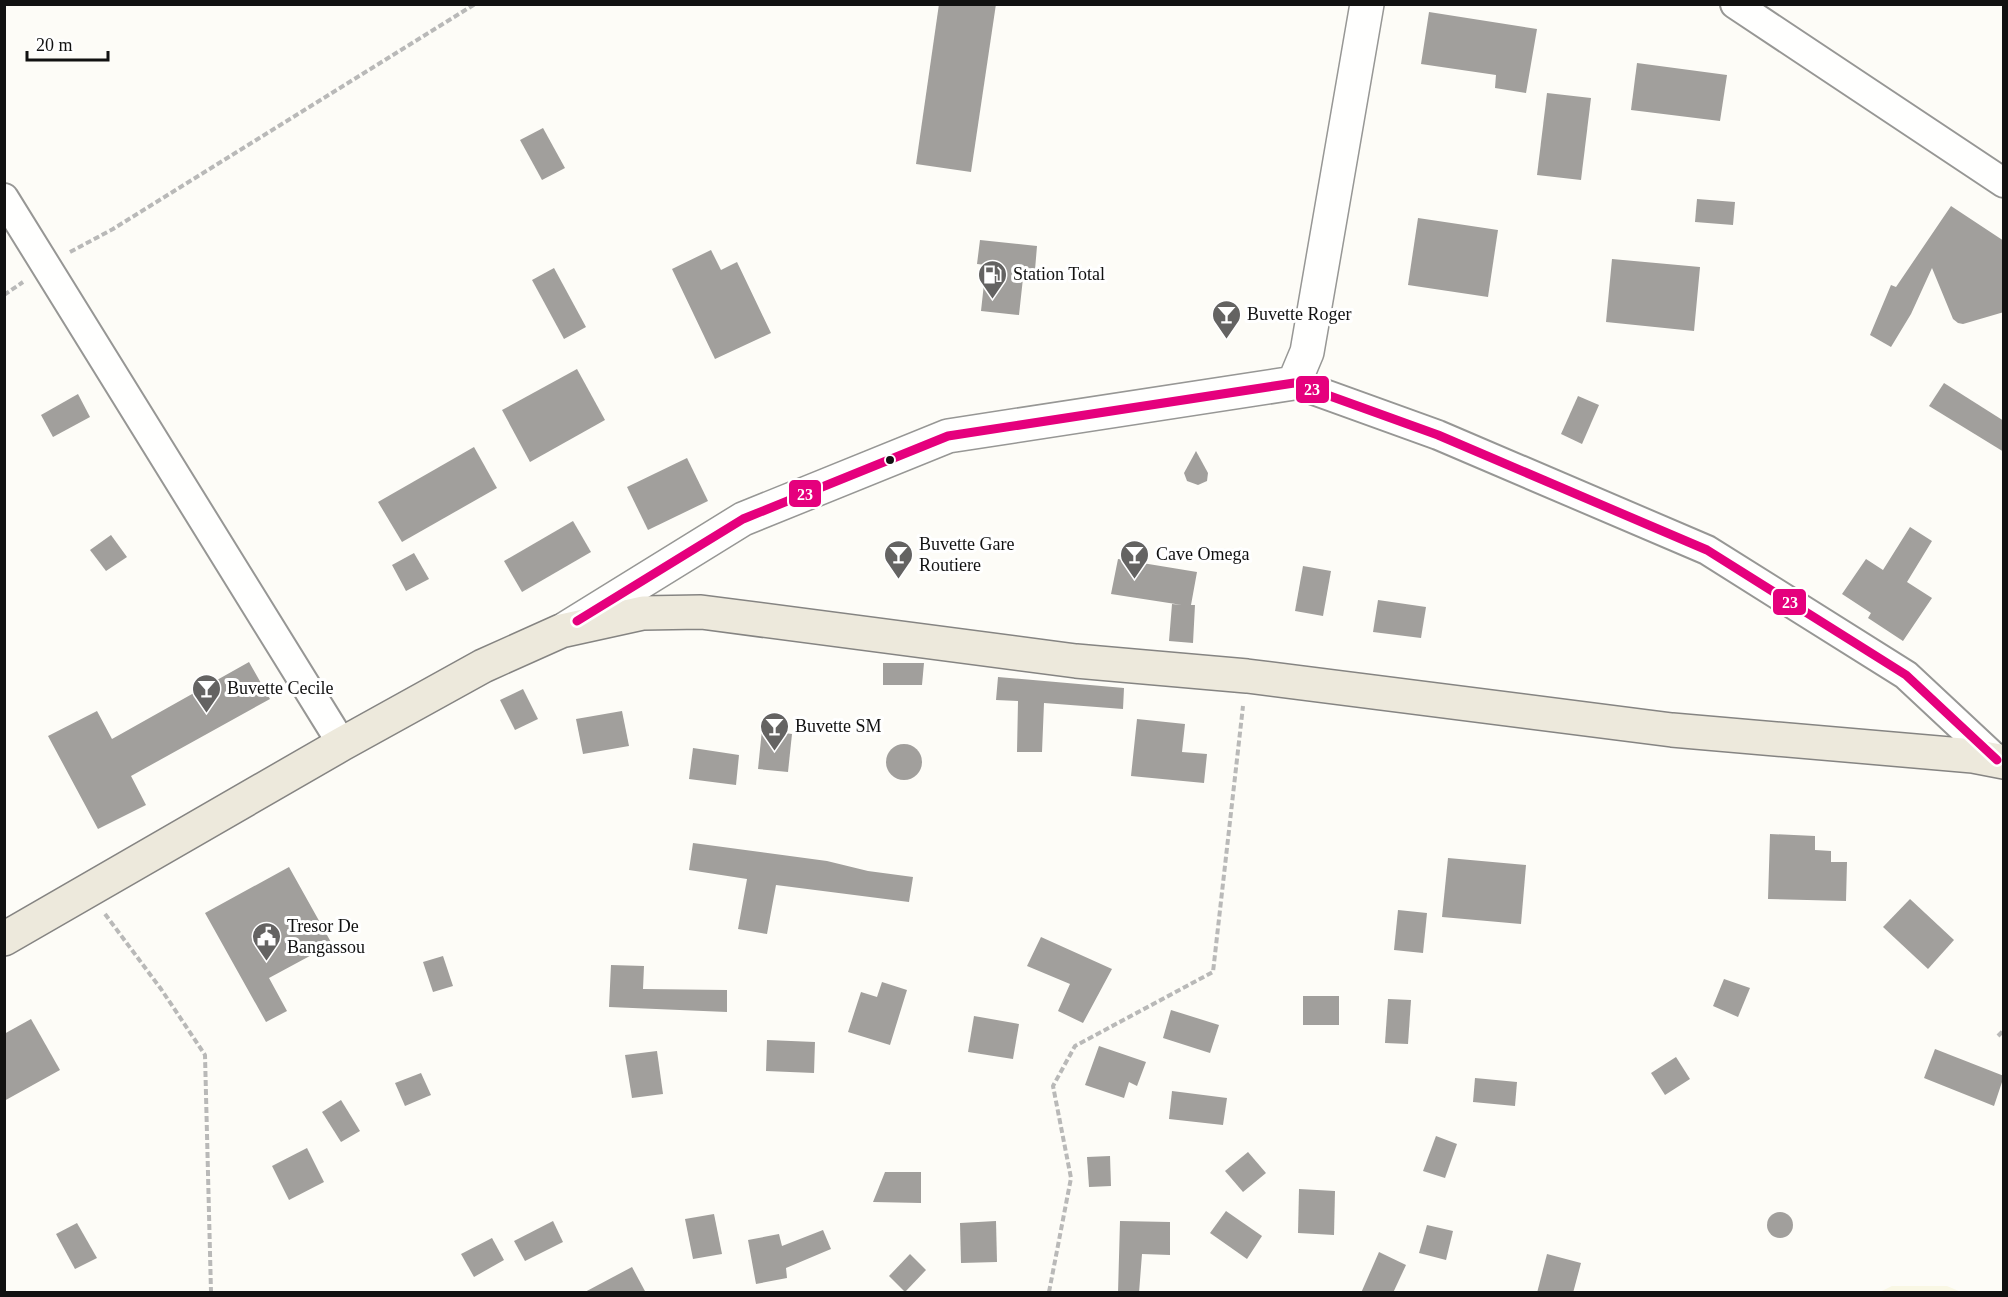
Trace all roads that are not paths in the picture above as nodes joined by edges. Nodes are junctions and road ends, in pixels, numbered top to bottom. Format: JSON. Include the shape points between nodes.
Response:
{"nodes":[{"id":1,"x":1367,"y":4,"type":"edge"},
{"id":2,"x":1735,"y":4,"type":"edge"},
{"id":3,"x":2004,"y":183,"type":"edge"},
{"id":4,"x":4,"y":198,"type":"edge"},
{"id":5,"x":1294,"y":383,"type":"junction"},
{"id":6,"x":561,"y":631,"type":"junction"},
{"id":7,"x":342,"y":744,"type":"junction"},
{"id":8,"x":2000,"y":761,"type":"edge"},
{"id":9,"x":4,"y":939,"type":"edge"}],
"edges":[{"from":1,"to":5,"type":"street","via":[[1307,352]]},
{"from":2,"to":3,"type":"street"},
{"from":4,"to":7,"type":"street"},
{"from":5,"to":6,"type":"street","via":[[948,436],[743,519]]},
{"from":5,"to":8,"type":"street","via":[[1438,435],[1707,550],[1906,675]]},
{"from":6,"to":7,"type":"main road","via":[[483,666]]},
{"from":6,"to":8,"type":"main road","via":[[643,613],[701,612],[1076,661],[1247,676],[1672,730]]},
{"from":7,"to":9,"type":"main road"}]}
